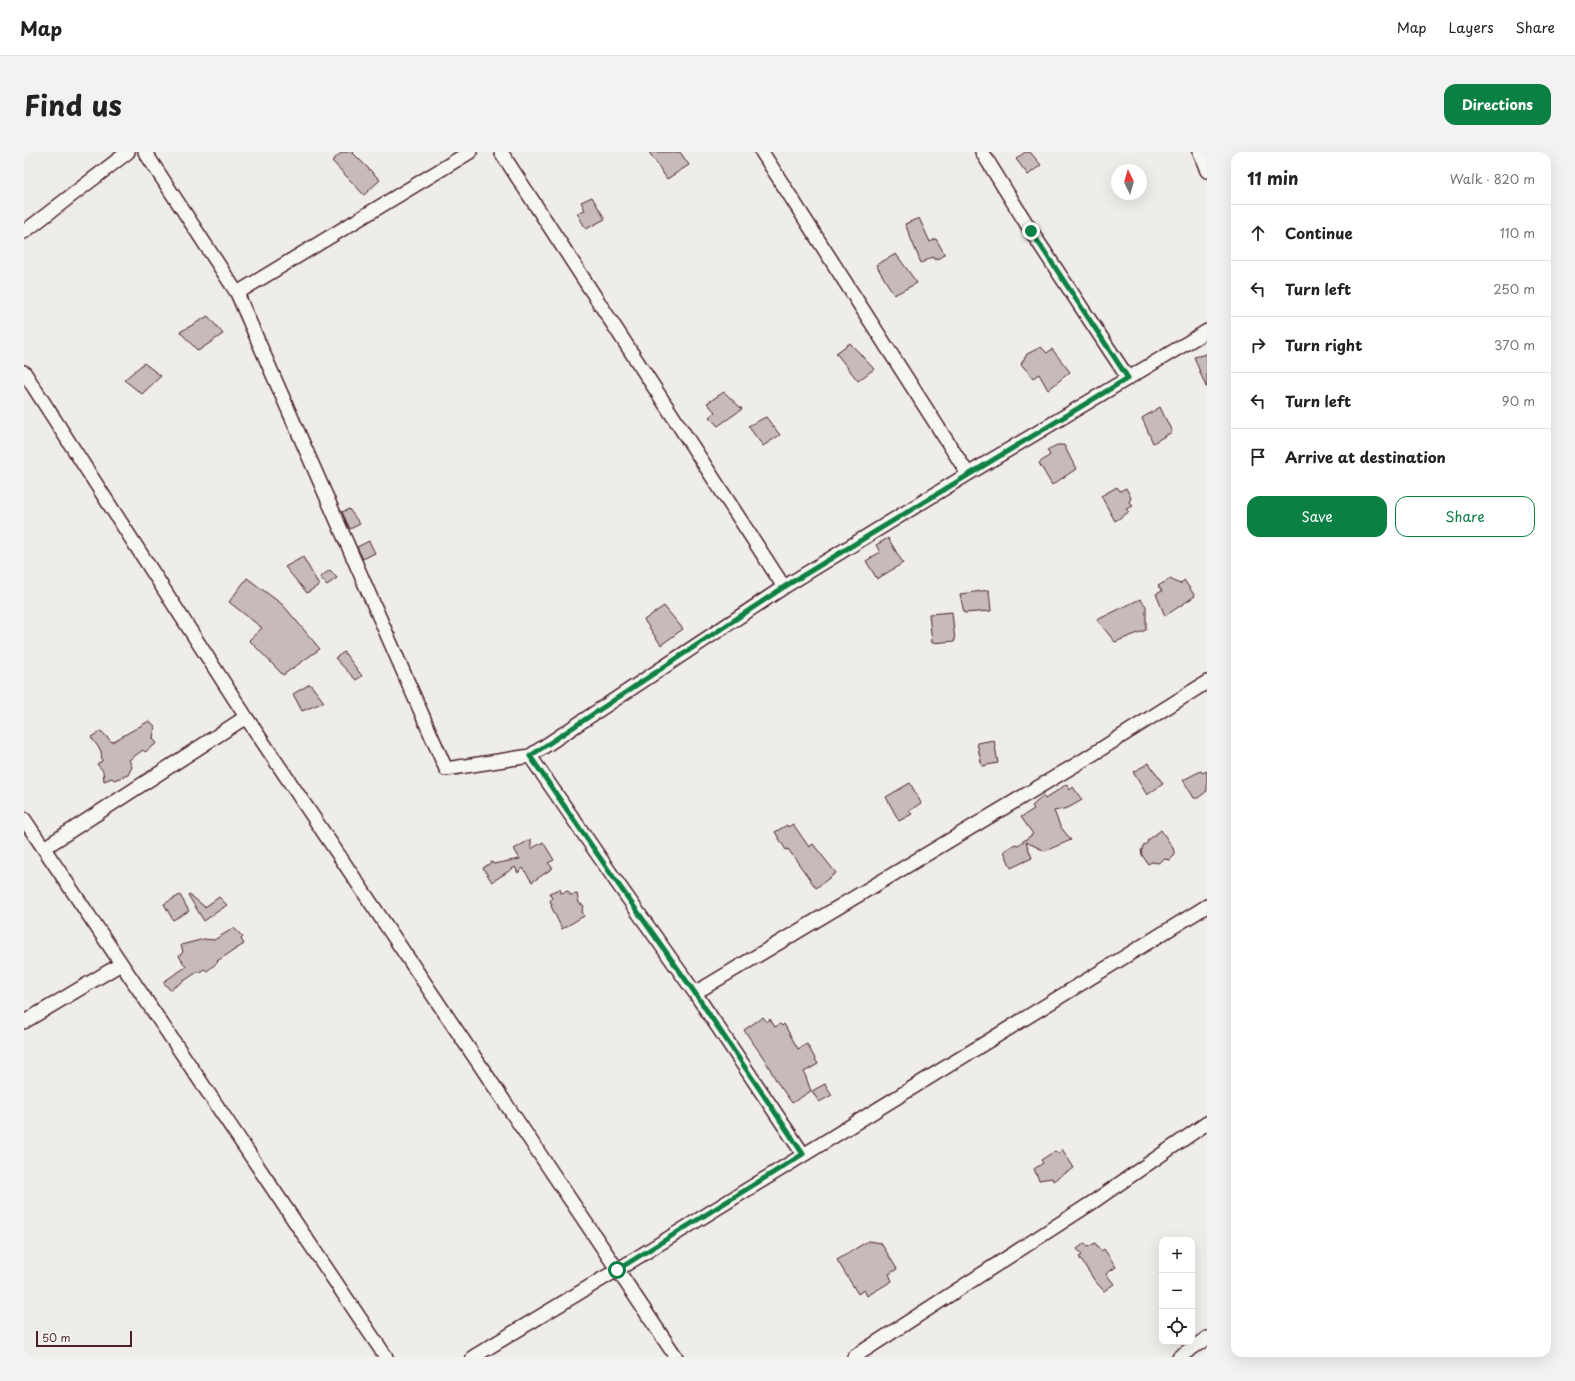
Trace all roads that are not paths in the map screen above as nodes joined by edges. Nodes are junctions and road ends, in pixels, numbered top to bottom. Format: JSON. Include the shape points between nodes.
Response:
{"nodes":[{"id":1,"x":128,"y":152,"type":"edge"},
{"id":2,"x":145,"y":152,"type":"edge"},
{"id":3,"x":470,"y":152,"type":"edge"},
{"id":4,"x":501,"y":152,"type":"edge"},
{"id":5,"x":762,"y":152,"type":"edge"},
{"id":6,"x":982,"y":152,"type":"edge"},
{"id":7,"x":1200,"y":152,"type":"edge"},
{"id":8,"x":1207,"y":171,"type":"edge"},
{"id":9,"x":24,"y":232,"type":"edge"},
{"id":10,"x":237,"y":293,"type":"junction"},
{"id":11,"x":1207,"y":331,"type":"edge"},
{"id":12,"x":24,"y":372,"type":"edge"},
{"id":13,"x":1128,"y":378,"type":"junction"},
{"id":14,"x":968,"y":474,"type":"junction"},
{"id":15,"x":784,"y":587,"type":"junction"},
{"id":16,"x":1207,"y":682,"type":"edge"},
{"id":17,"x":246,"y":716,"type":"junction"},
{"id":18,"x":530,"y":756,"type":"junction"},
{"id":19,"x":24,"y":819,"type":"edge"},
{"id":20,"x":44,"y":848,"type":"junction"},
{"id":21,"x":1207,"y":906,"type":"edge"},
{"id":22,"x":121,"y":964,"type":"junction"},
{"id":23,"x":695,"y":993,"type":"junction"},
{"id":24,"x":24,"y":1022,"type":"edge"},
{"id":25,"x":1207,"y":1123,"type":"edge"},
{"id":26,"x":803,"y":1154,"type":"junction"},
{"id":27,"x":617,"y":1270,"type":"junction"},
{"id":28,"x":1207,"y":1338,"type":"edge"},
{"id":29,"x":386,"y":1357,"type":"edge"},
{"id":30,"x":473,"y":1357,"type":"edge"},
{"id":31,"x":676,"y":1357,"type":"edge"},
{"id":32,"x":854,"y":1357,"type":"edge"},
{"id":33,"x":1179,"y":1357,"type":"edge"}],
"edges":[{"from":1,"to":9,"type":"street"},
{"from":2,"to":10,"type":"street"},
{"from":3,"to":10,"type":"street"},
{"from":4,"to":15,"type":"street"},
{"from":5,"to":14,"type":"street"},
{"from":6,"to":13,"type":"street"},
{"from":7,"to":8,"type":"street"},
{"from":10,"to":18,"type":"street","via":[[446,769]]},
{"from":11,"to":13,"type":"street"},
{"from":12,"to":17,"type":"street"},
{"from":13,"to":14,"type":"street"},
{"from":14,"to":15,"type":"street"},
{"from":15,"to":18,"type":"street"},
{"from":16,"to":23,"type":"street"},
{"from":17,"to":20,"type":"street"},
{"from":17,"to":27,"type":"street"},
{"from":18,"to":23,"type":"street"},
{"from":19,"to":20,"type":"street"},
{"from":20,"to":22,"type":"street"},
{"from":21,"to":26,"type":"street"},
{"from":22,"to":24,"type":"street"},
{"from":22,"to":29,"type":"street"},
{"from":23,"to":26,"type":"street"},
{"from":25,"to":32,"type":"street","via":[[1093,1202]]},
{"from":26,"to":27,"type":"street"},
{"from":27,"to":30,"type":"street"},
{"from":27,"to":31,"type":"street"},
{"from":28,"to":33,"type":"street"}]}
